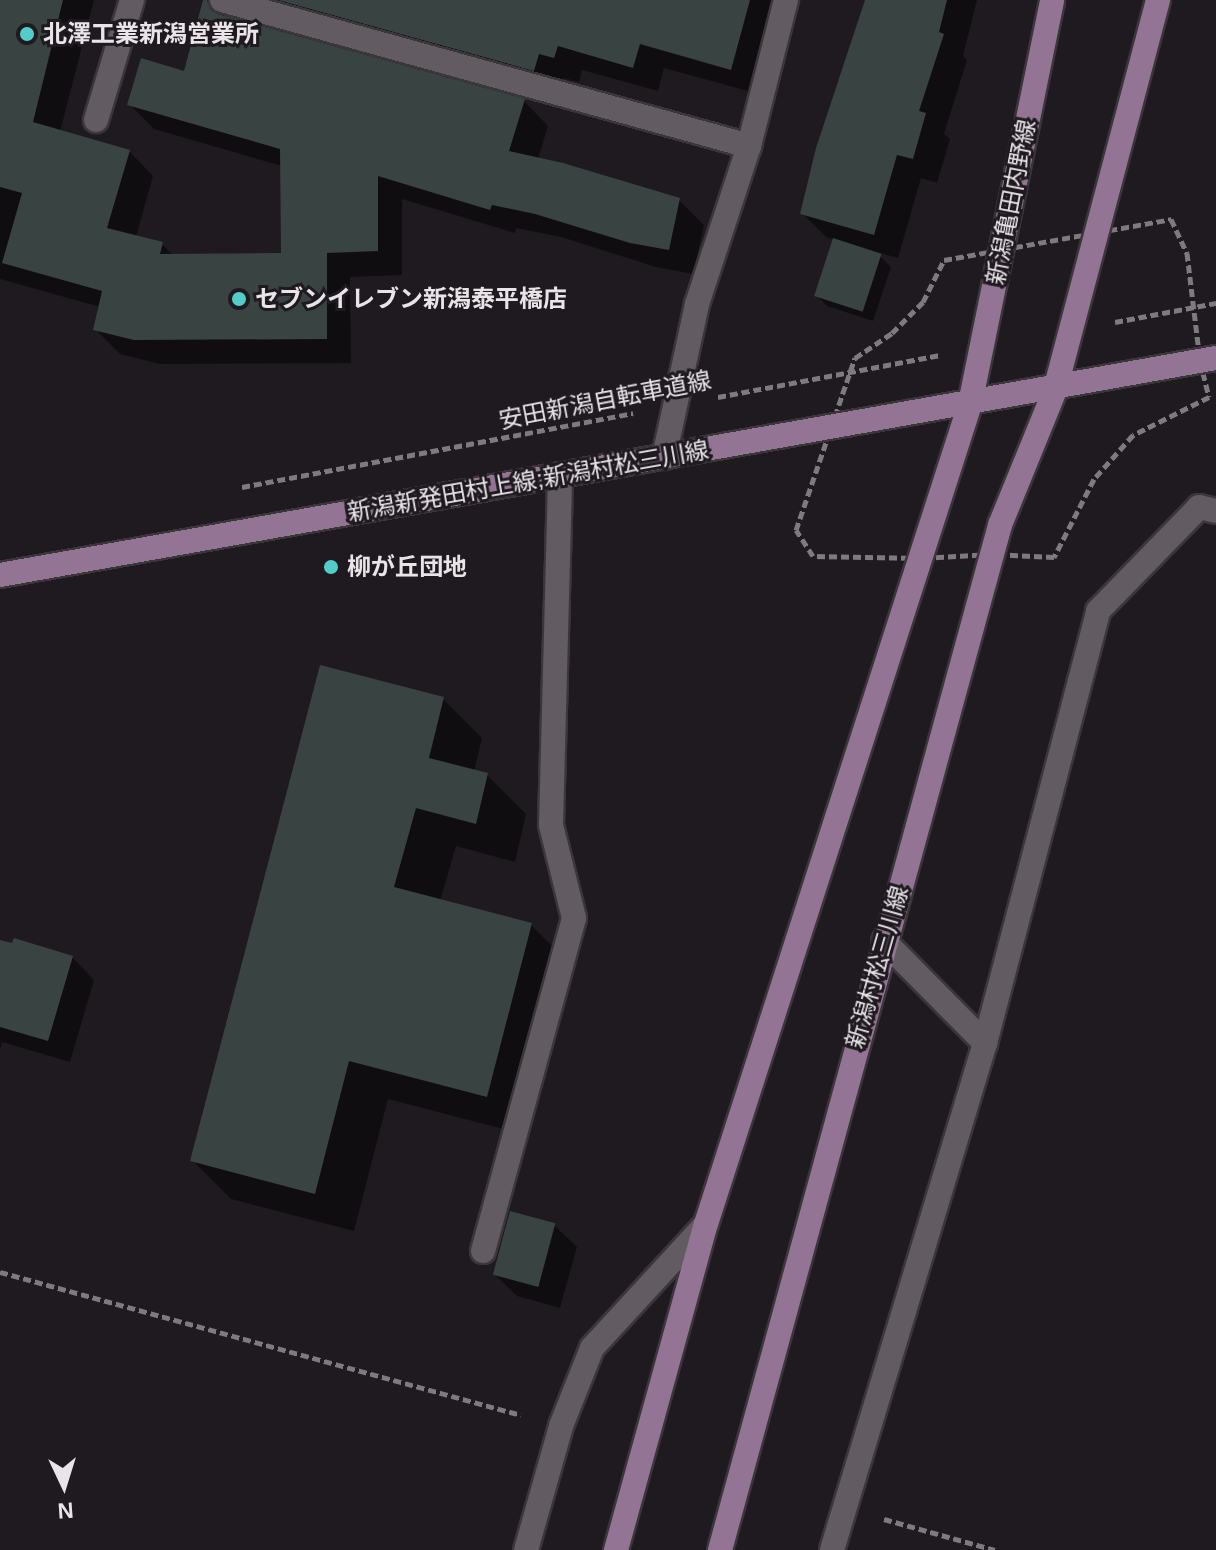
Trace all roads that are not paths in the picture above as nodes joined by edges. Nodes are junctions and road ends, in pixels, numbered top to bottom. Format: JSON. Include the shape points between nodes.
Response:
{"nodes":[{"id":1,"x":132,"y":0,"type":"edge"},
{"id":2,"x":222,"y":0,"type":"edge"},
{"id":3,"x":786,"y":0,"type":"edge"},
{"id":4,"x":1052,"y":0,"type":"edge"},
{"id":5,"x":1158,"y":0,"type":"edge"},
{"id":6,"x":96,"y":120,"type":"dead end"},
{"id":7,"x":749,"y":146,"type":"junction"},
{"id":8,"x":1216,"y":358,"type":"edge"},
{"id":9,"x":1055,"y":390,"type":"junction"},
{"id":10,"x":970,"y":404,"type":"junction"},
{"id":11,"x":664,"y":457,"type":"junction"},
{"id":12,"x":560,"y":475,"type":"junction"},
{"id":13,"x":1216,"y":511,"type":"edge"},
{"id":14,"x":0,"y":575,"type":"edge"},
{"id":15,"x":884,"y":941,"type":"junction"},
{"id":16,"x":985,"y":1043,"type":"junction"},
{"id":17,"x":706,"y":1224,"type":"junction"},
{"id":18,"x":483,"y":1251,"type":"dead end"},
{"id":19,"x":526,"y":1550,"type":"edge"},
{"id":20,"x":616,"y":1550,"type":"edge"},
{"id":21,"x":720,"y":1550,"type":"edge"},
{"id":22,"x":832,"y":1550,"type":"edge"}],
"edges":[{"from":1,"to":6,"type":"street"},
{"from":2,"to":7,"type":"street"},
{"from":3,"to":7,"type":"street"},
{"from":4,"to":10,"type":"main road","name":"新潟亀田内野線"},
{"from":5,"to":9,"type":"main road"},
{"from":7,"to":11,"type":"street","via":[[697,304]]},
{"from":8,"to":9,"type":"main road","name":"新潟新発田村上線;新潟村松三川線"},
{"from":9,"to":10,"type":"main road","name":"新潟新発田村上線;新潟村松三川線"},
{"from":9,"to":15,"type":"main road","name":"新潟村松三川線","via":[[1000,525]]},
{"from":10,"to":11,"type":"main road","name":"新潟新発田村上線;新潟村松三川線"},
{"from":10,"to":17,"type":"main road"},
{"from":11,"to":12,"type":"main road","name":"新潟新発田村上線;新潟村松三川線"},
{"from":12,"to":14,"type":"main road","name":"新潟新発田村上線;新潟村松三川線"},
{"from":12,"to":18,"type":"street","via":[[551,825],[574,918]]},
{"from":13,"to":16,"type":"street","via":[[1199,507],[1098,611]]},
{"from":15,"to":16,"type":"street"},
{"from":15,"to":21,"type":"main road","name":"新潟村松三川線"},
{"from":16,"to":22,"type":"street"},
{"from":17,"to":19,"type":"street","via":[[592,1348],[561,1426]]},
{"from":17,"to":20,"type":"main road"}]}
